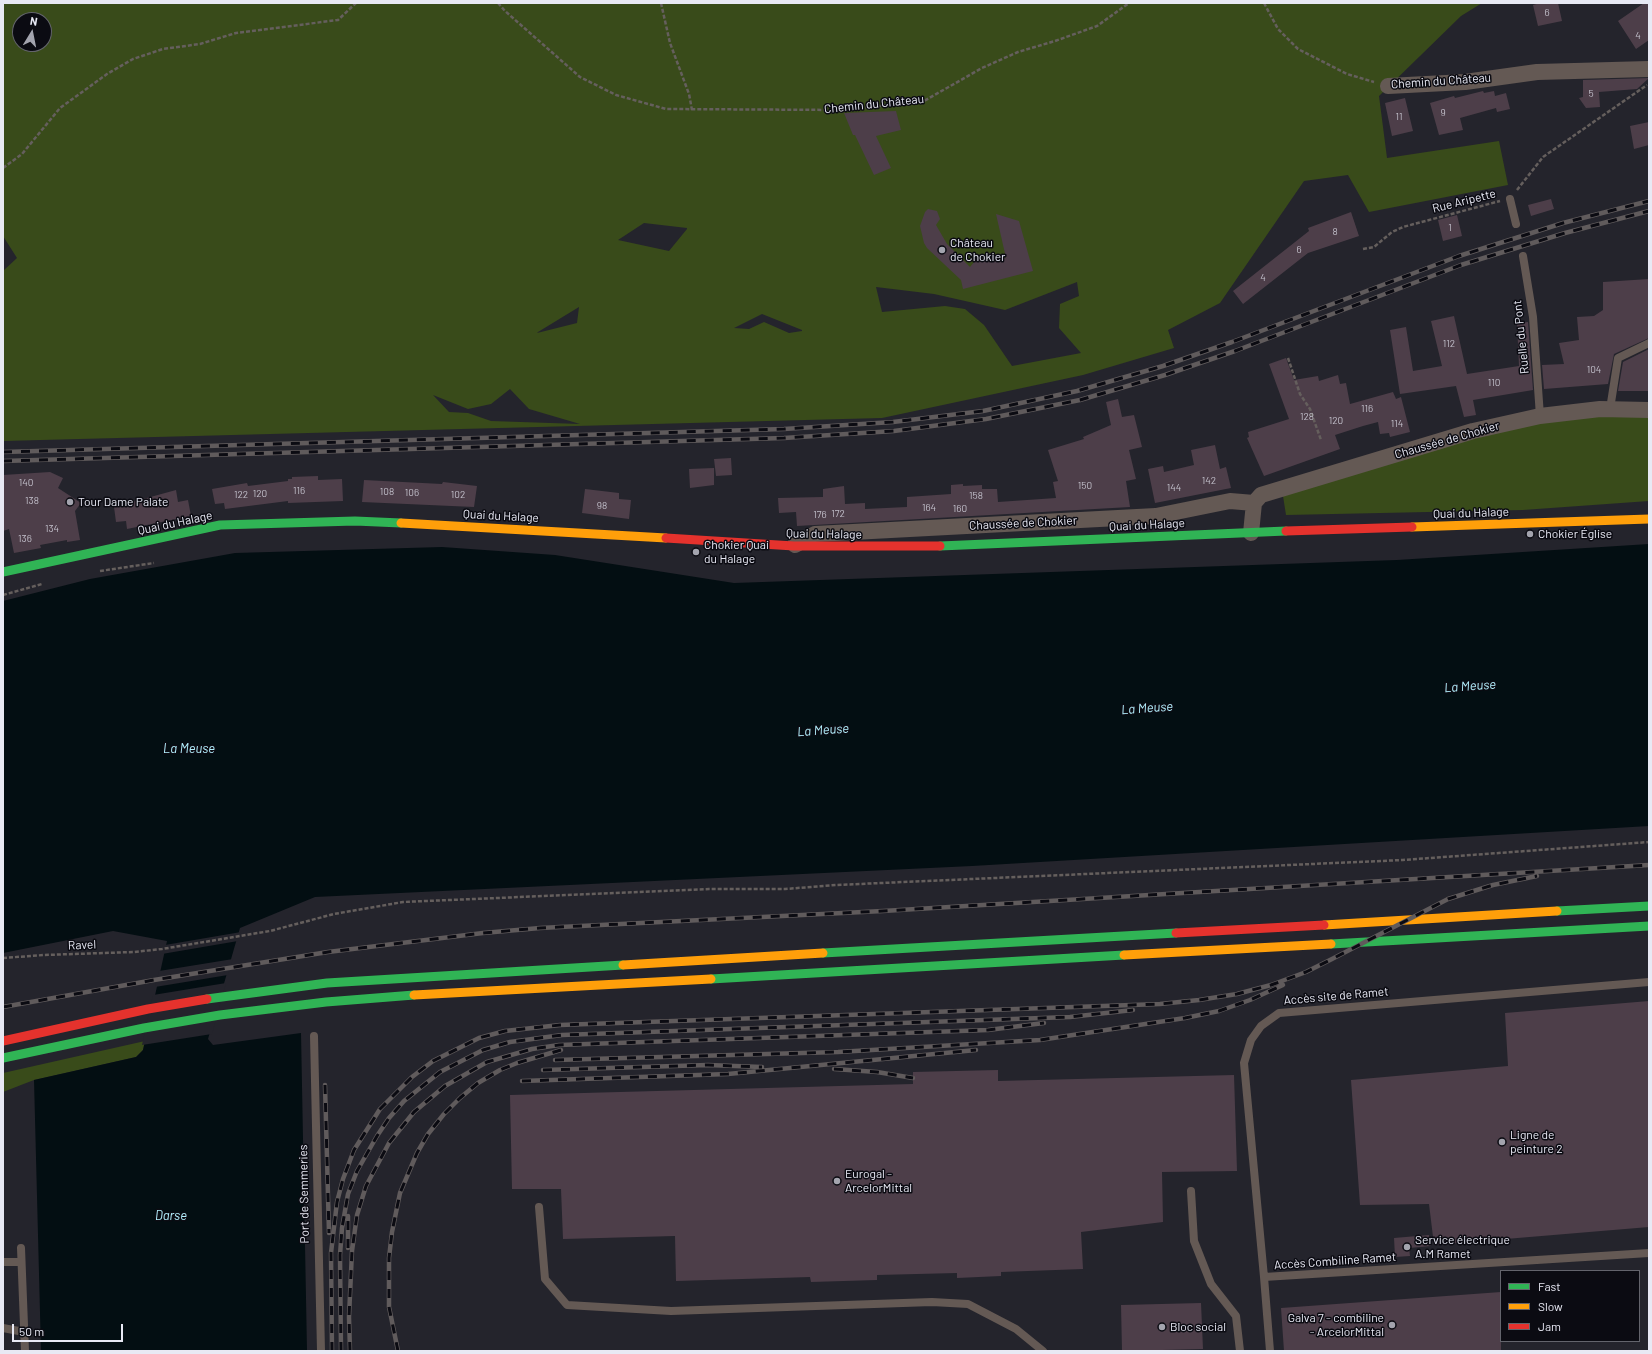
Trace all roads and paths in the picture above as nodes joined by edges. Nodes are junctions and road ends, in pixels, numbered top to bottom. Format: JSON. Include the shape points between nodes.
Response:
{"nodes":[{"id":1,"x":356,"y":3,"type":"edge"},
{"id":2,"x":498,"y":3,"type":"edge"},
{"id":3,"x":661,"y":3,"type":"edge"},
{"id":4,"x":1129,"y":3,"type":"edge"},
{"id":5,"x":1264,"y":3,"type":"edge"},
{"id":6,"x":1649,"y":69,"type":"edge"},
{"id":7,"x":1649,"y":79,"type":"edge"},
{"id":8,"x":1388,"y":86,"type":"joint"},
{"id":9,"x":692,"y":110,"type":"junction"},
{"id":10,"x":3,"y":168,"type":"edge"},
{"id":11,"x":1510,"y":199,"type":"junction"},
{"id":12,"x":1516,"y":224,"type":"dead end"},
{"id":13,"x":1363,"y":249,"type":"dead end"},
{"id":14,"x":1523,"y":256,"type":"dead end"},
{"id":15,"x":1649,"y":343,"type":"edge"},
{"id":16,"x":1288,"y":358,"type":"dead end"},
{"id":17,"x":1610,"y":409,"type":"junction"},
{"id":18,"x":1649,"y":410,"type":"edge"},
{"id":19,"x":1540,"y":416,"type":"junction"},
{"id":20,"x":1321,"y":440,"type":"dead end"},
{"id":21,"x":1254,"y":503,"type":"junction"},
{"id":22,"x":1649,"y":519,"type":"edge"},
{"id":23,"x":1251,"y":532,"type":"junction"},
{"id":24,"x":794,"y":546,"type":"junction"},
{"id":25,"x":154,"y":563,"type":"dead end"},
{"id":26,"x":98,"y":571,"type":"dead end"},
{"id":27,"x":3,"y":572,"type":"edge"},
{"id":28,"x":49,"y":582,"type":"dead end"},
{"id":29,"x":3,"y":595,"type":"edge"},
{"id":30,"x":1649,"y":842,"type":"edge"},
{"id":31,"x":1649,"y":906,"type":"edge"},
{"id":32,"x":1649,"y":926,"type":"edge"},
{"id":33,"x":3,"y":958,"type":"edge"},
{"id":34,"x":1649,"y":982,"type":"edge"},
{"id":35,"x":314,"y":1036,"type":"dead end"},
{"id":36,"x":3,"y":1041,"type":"edge"},
{"id":37,"x":3,"y":1058,"type":"edge"},
{"id":38,"x":1191,"y":1191,"type":"dead end"},
{"id":39,"x":539,"y":1207,"type":"dead end"},
{"id":40,"x":21,"y":1248,"type":"dead end"},
{"id":41,"x":1649,"y":1253,"type":"edge"},
{"id":42,"x":3,"y":1262,"type":"edge"},
{"id":43,"x":21,"y":1262,"type":"junction"},
{"id":44,"x":1264,"y":1277,"type":"junction"},
{"id":45,"x":3,"y":1328,"type":"edge"},
{"id":46,"x":24,"y":1332,"type":"junction"},
{"id":47,"x":25,"y":1351,"type":"edge"},
{"id":48,"x":321,"y":1351,"type":"edge"},
{"id":49,"x":1043,"y":1351,"type":"edge"},
{"id":50,"x":1240,"y":1351,"type":"edge"},
{"id":51,"x":1270,"y":1351,"type":"edge"}],
"edges":[{"from":1,"to":10,"type":"path","via":[[338,20],[236,33],[200,44],[163,49],[133,59],[107,74],[60,108],[22,154]]},
{"from":2,"to":9,"type":"path","name":"Chemin du Château","via":[[580,77],[616,95],[666,109]]},
{"from":3,"to":9,"type":"path","via":[[670,43],[689,94]]},
{"from":4,"to":9,"type":"path","name":"Chemin du Château","via":[[1097,26],[1018,52],[982,68],[924,101],[842,110]]},
{"from":5,"to":8,"type":"path","name":"Chemin du Château","via":[[1278,29],[1298,49],[1347,74]]},
{"from":6,"to":8,"type":"street","name":"Chemin du Château","via":[[1537,72],[1465,82]]},
{"from":7,"to":11,"type":"path","name":"Rue Aripette","via":[[1636,93],[1543,156]]},
{"from":11,"to":12,"type":"lane"},
{"from":11,"to":13,"type":"path","name":"Rue Aripette","via":[[1403,227],[1392,232],[1374,247]]},
{"from":14,"to":19,"type":"lane","name":"Ruelle du Pont","via":[[1533,317]]},
{"from":15,"to":17,"type":"lane","via":[[1618,358]]},
{"from":16,"to":20,"type":"path","via":[[1300,394],[1310,409]]},
{"from":17,"to":18,"type":"street","name":"Chaussée de Chokier"},
{"from":17,"to":19,"type":"street","name":"Chaussée de Chokier"},
{"from":19,"to":21,"type":"street","name":"Chaussée de Chokier","via":[[1472,431],[1261,494]]},
{"from":21,"to":23,"type":"street"},
{"from":21,"to":24,"type":"street","name":"Chaussée de Chokier","via":[[1230,502],[1156,516],[815,534]]},
{"from":22,"to":23,"type":"main road","name":"Quai du Halage"},
{"from":23,"to":24,"type":"main road","name":"Quai du Halage","via":[[925,547]]},
{"from":24,"to":27,"type":"main road","name":"Quai du Halage","via":[[355,521],[228,525]]},
{"from":25,"to":26,"type":"path"},
{"from":28,"to":29,"type":"path"},
{"from":30,"to":33,"type":"path","name":"Ravel","via":[[1403,860],[836,884],[785,889],[709,889],[403,902],[334,914],[241,937],[162,949]]},
{"from":31,"to":36,"type":"main road","via":[[327,983],[148,1009]]},
{"from":32,"to":37,"type":"main road","via":[[326,1002],[220,1015],[144,1028]]},
{"from":34,"to":44,"type":"lane","name":"Accès site de Ramet","via":[[1279,1013],[1261,1026],[1251,1040],[1244,1063]]},
{"from":35,"to":48,"type":"lane","name":"Port de Semmeries"},
{"from":38,"to":50,"type":"lane","via":[[1194,1241],[1211,1284],[1236,1316]]},
{"from":39,"to":49,"type":"lane","via":[[545,1279],[567,1305],[671,1311],[932,1302],[968,1304],[1016,1329]]},
{"from":40,"to":43,"type":"lane"},
{"from":41,"to":44,"type":"lane","name":"Accès Combiline Ramet"},
{"from":42,"to":43,"type":"lane"},
{"from":43,"to":46,"type":"lane"},
{"from":44,"to":51,"type":"lane","name":"Accès Combiline Ramet"},
{"from":45,"to":46,"type":"lane"},
{"from":46,"to":47,"type":"lane"}]}
